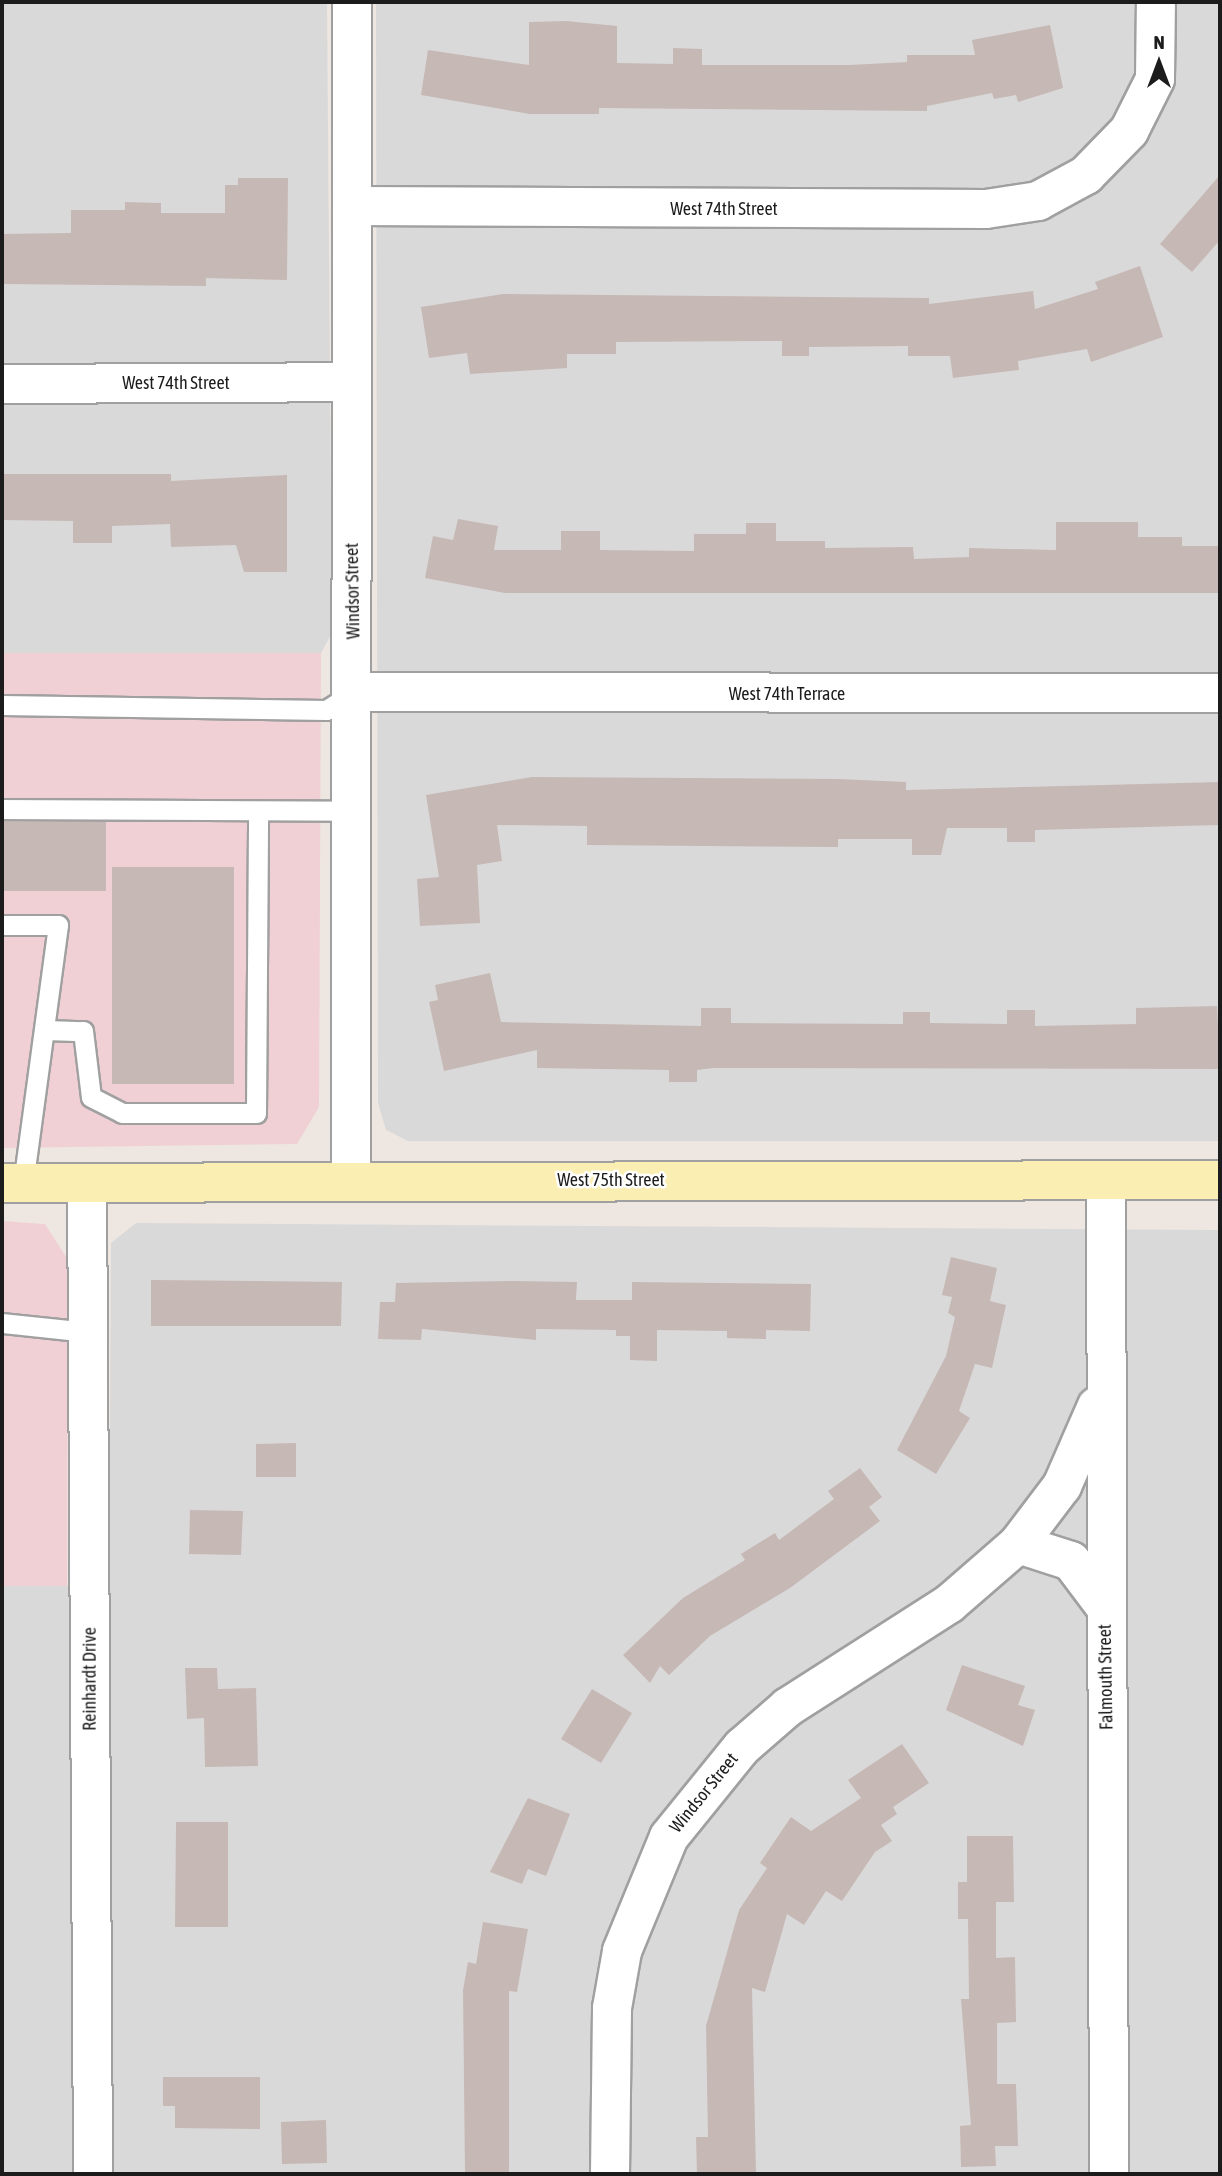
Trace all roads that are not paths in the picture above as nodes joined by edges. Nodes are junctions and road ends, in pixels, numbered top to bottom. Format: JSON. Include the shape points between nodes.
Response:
{"nodes":[{"id":1,"x":352,"y":2,"type":"edge"},
{"id":2,"x":1156,"y":2,"type":"edge"},
{"id":3,"x":355,"y":206,"type":"junction"},
{"id":4,"x":351,"y":382,"type":"junction"},
{"id":5,"x":2,"y":384,"type":"edge"},
{"id":6,"x":354,"y":692,"type":"junction"},
{"id":7,"x":1220,"y":693,"type":"edge"},
{"id":8,"x":2,"y":705,"type":"edge"},
{"id":9,"x":2,"y":808,"type":"edge"},
{"id":10,"x":258,"y":811,"type":"junction"},
{"id":11,"x":348,"y":811,"type":"junction"},
{"id":12,"x":2,"y":925,"type":"edge"},
{"id":13,"x":45,"y":1030,"type":"junction"},
{"id":14,"x":351,"y":1180,"type":"junction"},
{"id":15,"x":1220,"y":1180,"type":"edge"},
{"id":16,"x":1106,"y":1181,"type":"junction"},
{"id":17,"x":12,"y":1183,"type":"edge"},
{"id":18,"x":87,"y":1183,"type":"junction"},
{"id":19,"x":2,"y":1324,"type":"edge"},
{"id":20,"x":88,"y":1332,"type":"junction"},
{"id":21,"x":1103,"y":1392,"type":"junction"},
{"id":22,"x":1018,"y":1544,"type":"junction"},
{"id":23,"x":1104,"y":1605,"type":"junction"},
{"id":24,"x":93,"y":2174,"type":"edge"},
{"id":25,"x":610,"y":2174,"type":"edge"},
{"id":26,"x":1109,"y":2174,"type":"edge"}],
"edges":[{"from":1,"to":3,"type":"street","name":"Windsor Street"},
{"from":2,"to":3,"type":"street","name":"West 74th Street","via":[[1155,79],[1129,131],[1086,175],[1038,201],[986,209]]},
{"from":3,"to":4,"type":"street","name":"Windsor Street"},
{"from":4,"to":5,"type":"street","name":"West 74th Street"},
{"from":4,"to":6,"type":"street","name":"Windsor Street"},
{"from":6,"to":7,"type":"street","name":"West 74th Terrace"},
{"from":6,"to":8,"type":"lane","via":[[326,710]]},
{"from":6,"to":11,"type":"street","name":"Windsor Street"},
{"from":9,"to":10,"type":"lane"},
{"from":10,"to":11,"type":"lane"},
{"from":10,"to":13,"type":"lane","via":[[256,1112],[122,1112],[91,1097],[83,1031]]},
{"from":11,"to":14,"type":"street","name":"Windsor Street"},
{"from":12,"to":13,"type":"lane","via":[[58,925]]},
{"from":13,"to":17,"type":"lane"},
{"from":14,"to":16,"type":"main road","name":"West 75th Street"},
{"from":14,"to":18,"type":"main road","name":"West 75th Street"},
{"from":15,"to":16,"type":"main road","name":"West 75th Street"},
{"from":16,"to":21,"type":"street","name":"Falmouth Street"},
{"from":17,"to":18,"type":"main road","name":"West 75th Street"},
{"from":18,"to":20,"type":"street","name":"Reinhardt Drive"},
{"from":19,"to":20,"type":"lane"},
{"from":20,"to":24,"type":"street","name":"Reinhardt Drive"},
{"from":21,"to":22,"type":"street","name":"Windsor Street","via":[[1062,1486]]},
{"from":21,"to":23,"type":"street","name":"Falmouth Street"},
{"from":22,"to":23,"type":"street","via":[[1071,1561]]},
{"from":22,"to":25,"type":"street","name":"Windsor Street","via":[[949,1604],[788,1707],[742,1747],[669,1837],[622,1951],[612,2008]]},
{"from":23,"to":26,"type":"street","name":"Falmouth Street"}]}
